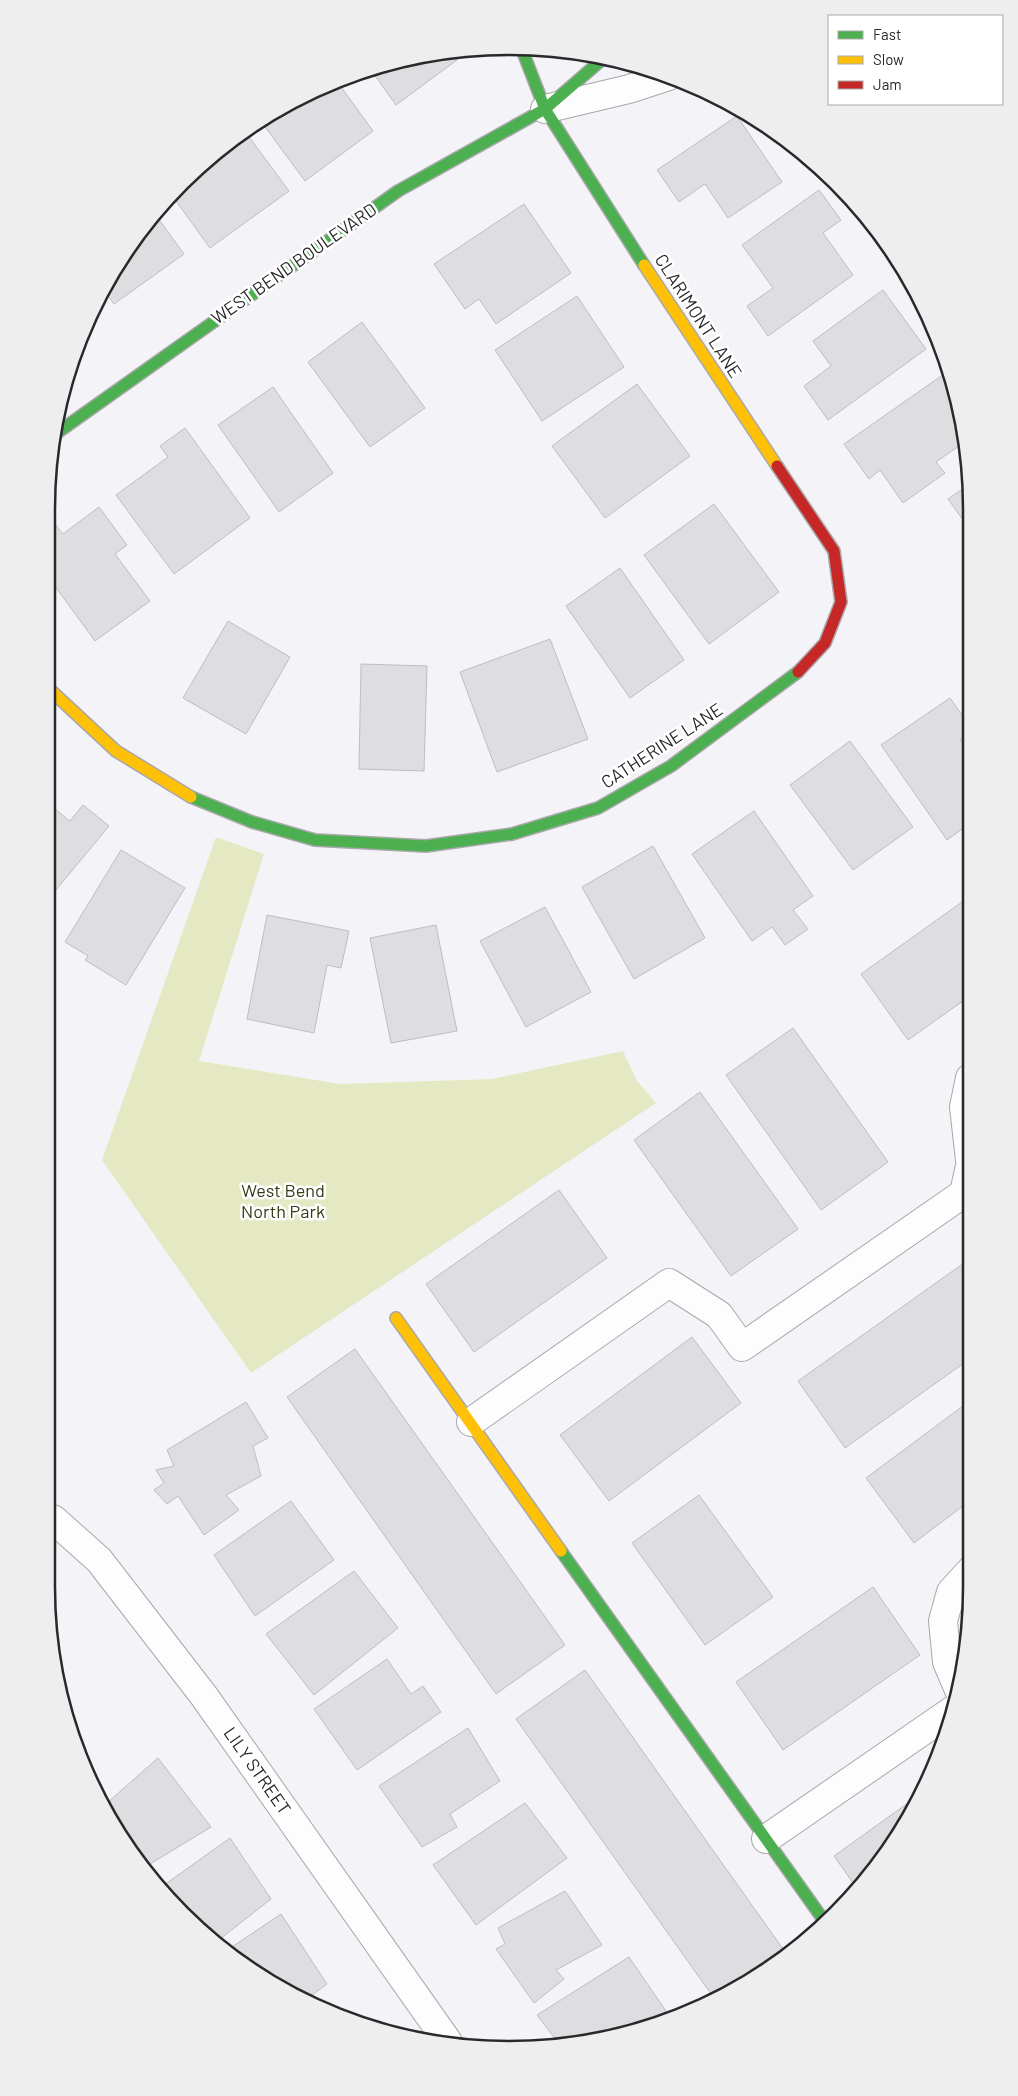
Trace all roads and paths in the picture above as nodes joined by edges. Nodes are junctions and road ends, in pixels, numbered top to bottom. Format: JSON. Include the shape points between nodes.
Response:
{"nodes":[{"id":1,"x":524,"y":56,"type":"edge"},
{"id":2,"x":596,"y":64,"type":"edge"},
{"id":3,"x":657,"y":80,"type":"edge"},
{"id":4,"x":545,"y":109,"type":"junction"},
{"id":5,"x":63,"y":429,"type":"edge"},
{"id":6,"x":841,"y":602,"type":"joint"},
{"id":7,"x":55,"y":694,"type":"edge"},
{"id":8,"x":963,"y":1194,"type":"edge"},
{"id":9,"x":396,"y":1318,"type":"dead end"},
{"id":10,"x":471,"y":1422,"type":"junction"},
{"id":11,"x":55,"y":1521,"type":"edge"},
{"id":12,"x":963,"y":1579,"type":"edge"},
{"id":13,"x":954,"y":1678,"type":"edge"},
{"id":14,"x":945,"y":1716,"type":"edge"},
{"id":15,"x":766,"y":1839,"type":"junction"},
{"id":16,"x":821,"y":1916,"type":"edge"},
{"id":17,"x":444,"y":2036,"type":"edge"}],
"edges":[{"from":1,"to":4,"type":"street","name":"CLARIMONT LANE"},
{"from":2,"to":4,"type":"street","name":"WEST BEND BOULEVARD"},
{"from":3,"to":4,"type":"street","name":"WEST BEND BOULEVARD"},
{"from":4,"to":5,"type":"street","name":"WEST BEND BOULEVARD","via":[[398,191]]},
{"from":4,"to":6,"type":"street","name":"CLARIMONT LANE","via":[[680,322],[834,551]]},
{"from":6,"to":7,"type":"street","name":"CATHERINE LANE","via":[[825,643],[794,677],[671,766],[598,808],[512,834],[426,846],[315,840],[252,822],[194,799],[116,751]]},
{"from":8,"to":10,"type":"street","via":[[742,1347],[719,1315],[668,1283]]},
{"from":9,"to":10,"type":"street"},
{"from":10,"to":15,"type":"street"},
{"from":11,"to":17,"type":"street","name":"LILY STREET","via":[[99,1560],[186,1673]]},
{"from":12,"to":13,"type":"street","via":[[951,1592],[944,1621],[947,1662]]},
{"from":14,"to":15,"type":"street"},
{"from":15,"to":16,"type":"street"}]}
